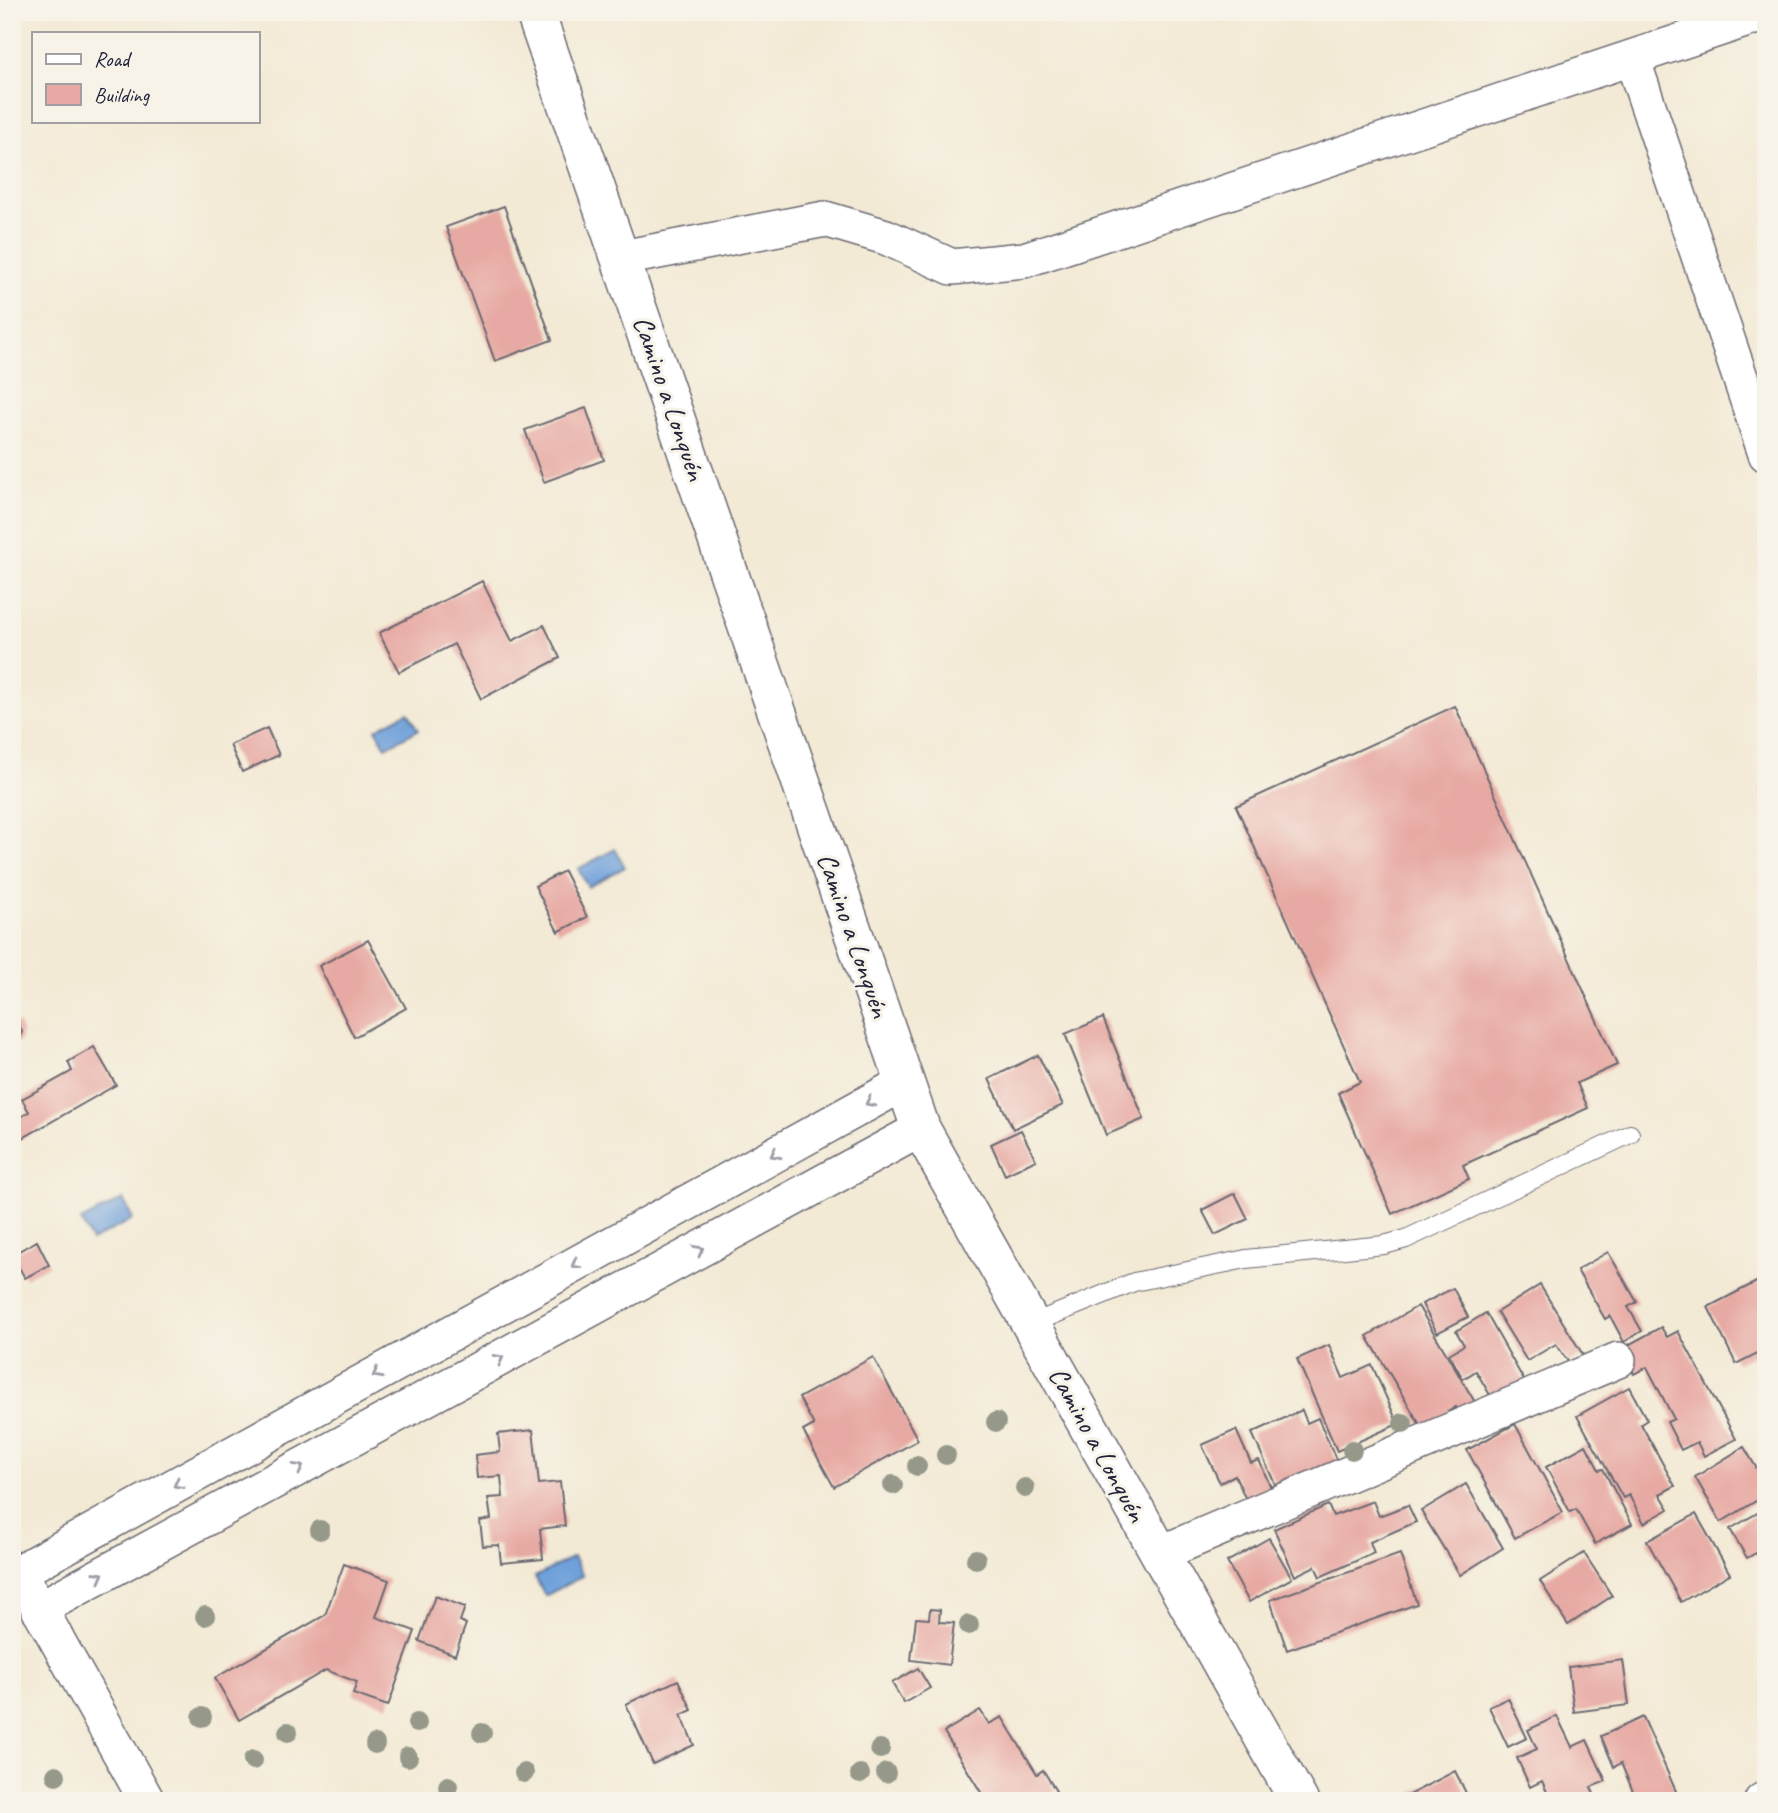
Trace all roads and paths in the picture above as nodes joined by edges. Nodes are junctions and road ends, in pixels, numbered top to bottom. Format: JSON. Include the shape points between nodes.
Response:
{"nodes":[{"id":1,"x":535,"y":12,"type":"edge"},
{"id":2,"x":1766,"y":13,"type":"edge"},
{"id":3,"x":1632,"y":58,"type":"junction"},
{"id":4,"x":622,"y":258,"type":"junction"},
{"id":5,"x":1766,"y":453,"type":"edge"},
{"id":6,"x":904,"y":1083,"type":"junction"},
{"id":7,"x":921,"y":1129,"type":"junction"},
{"id":8,"x":1630,"y":1134,"type":"dead end"},
{"id":9,"x":1031,"y":1324,"type":"junction"},
{"id":10,"x":1618,"y":1360,"type":"dead end"},
{"id":11,"x":1158,"y":1554,"type":"junction"},
{"id":12,"x":16,"y":1566,"type":"edge"},
{"id":13,"x":39,"y":1609,"type":"junction"},
{"id":14,"x":147,"y":1801,"type":"edge"},
{"id":15,"x":1299,"y":1801,"type":"edge"}],
"edges":[{"from":1,"to":4,"type":"main road","name":"Camino a Lonquén"},
{"from":2,"to":3,"type":"street"},
{"from":3,"to":4,"type":"street","via":[[1024,260],[952,267],[886,237],[825,219]]},
{"from":3,"to":5,"type":"street"},
{"from":4,"to":6,"type":"main road","name":"Camino a Lonquén"},
{"from":6,"to":7,"type":"main road","name":"Camino a Lonquén"},
{"from":6,"to":12,"type":"street","one_way":true},
{"from":7,"to":9,"type":"main road","name":"Camino a Lonquén"},
{"from":13,"to":7,"type":"street","one_way":true},
{"from":8,"to":9,"type":"lane","via":[[1406,1239],[1246,1259],[1134,1282]]},
{"from":9,"to":11,"type":"main road","name":"Camino a Lonquén"},
{"from":10,"to":11,"type":"street"},
{"from":11,"to":15,"type":"main road","name":"Camino a Lonquén"},
{"from":12,"to":13,"type":"street"},
{"from":13,"to":14,"type":"street"}]}
